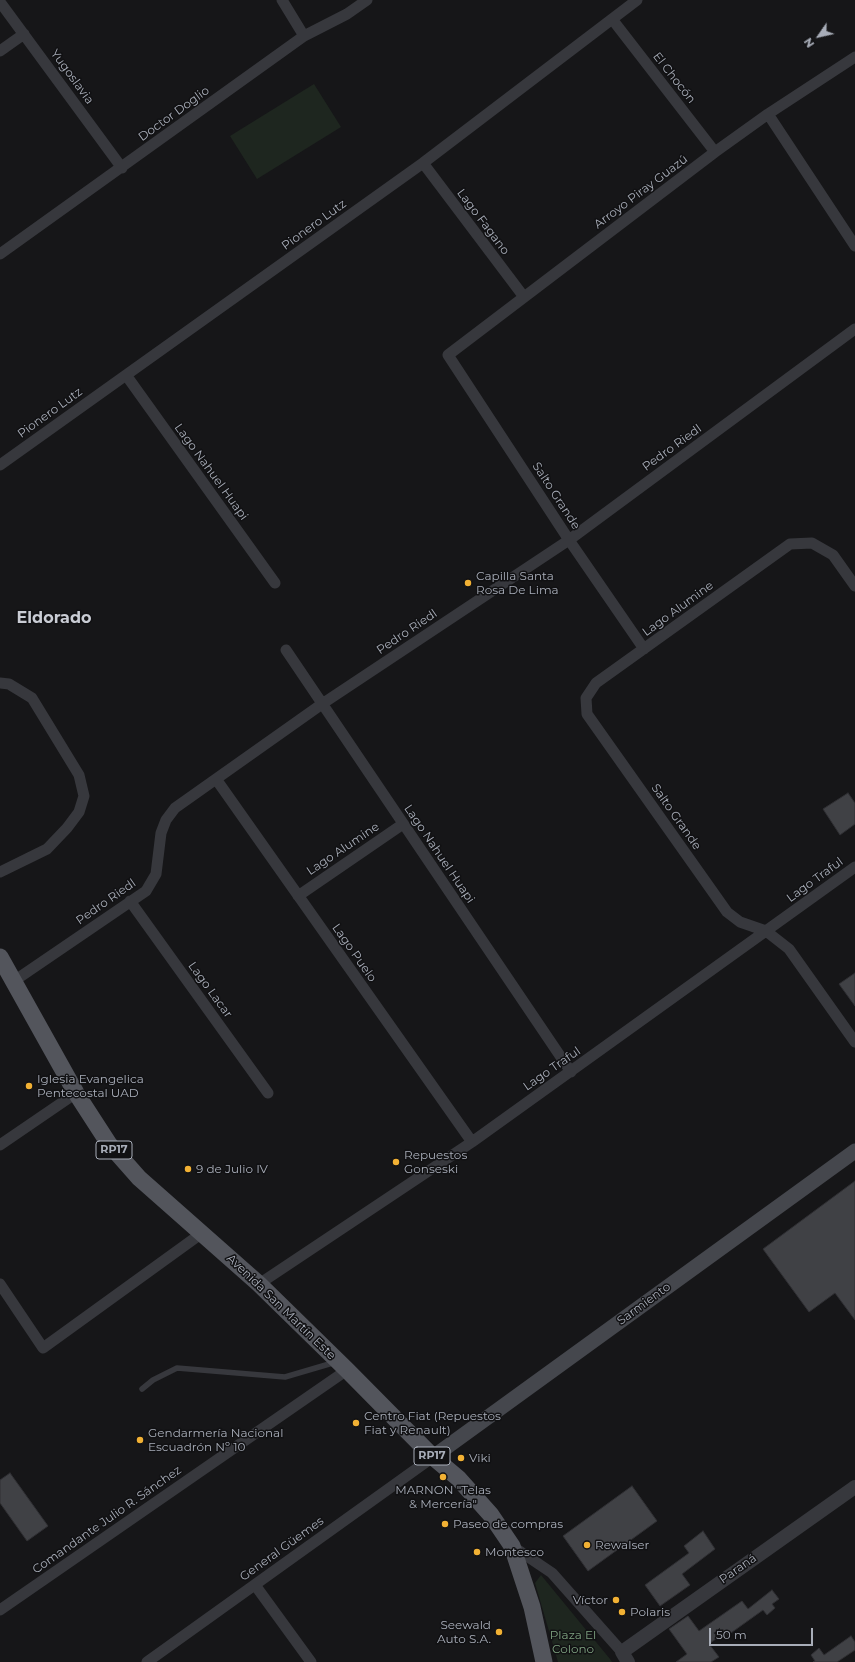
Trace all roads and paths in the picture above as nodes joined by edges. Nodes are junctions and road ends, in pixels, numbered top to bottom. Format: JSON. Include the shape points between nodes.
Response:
{"nodes":[{"id":1,"x":282,"y":0,"type":"edge"},
{"id":2,"x":367,"y":0,"type":"edge"},
{"id":3,"x":638,"y":0,"type":"edge"},
{"id":4,"x":0,"y":2,"type":"edge"},
{"id":5,"x":612,"y":19,"type":"junction"},
{"id":6,"x":24,"y":34,"type":"junction"},
{"id":7,"x":304,"y":36,"type":"junction"},
{"id":8,"x":0,"y":51,"type":"edge"},
{"id":9,"x":855,"y":57,"type":"edge"},
{"id":10,"x":768,"y":114,"type":"junction"},
{"id":11,"x":715,"y":152,"type":"junction"},
{"id":12,"x":422,"y":163,"type":"junction"},
{"id":13,"x":122,"y":168,"type":"junction"},
{"id":14,"x":855,"y":246,"type":"edge"},
{"id":15,"x":0,"y":254,"type":"edge"},
{"id":16,"x":524,"y":297,"type":"junction"},
{"id":17,"x":855,"y":329,"type":"edge"},
{"id":18,"x":448,"y":355,"type":"joint"},
{"id":19,"x":126,"y":375,"type":"junction"},
{"id":20,"x":0,"y":465,"type":"edge"},
{"id":21,"x":569,"y":540,"type":"junction"},
{"id":22,"x":275,"y":584,"type":"dead end"},
{"id":23,"x":855,"y":586,"type":"edge"},
{"id":24,"x":644,"y":649,"type":"junction"},
{"id":25,"x":286,"y":650,"type":"dead end"},
{"id":26,"x":0,"y":683,"type":"edge"},
{"id":27,"x":586,"y":698,"type":"joint"},
{"id":28,"x":322,"y":704,"type":"junction"},
{"id":29,"x":216,"y":779,"type":"junction"},
{"id":30,"x":403,"y":824,"type":"junction"},
{"id":31,"x":855,"y":867,"type":"edge"},
{"id":32,"x":0,"y":872,"type":"edge"},
{"id":33,"x":298,"y":896,"type":"junction"},
{"id":34,"x":130,"y":901,"type":"junction"},
{"id":35,"x":766,"y":931,"type":"junction"},
{"id":36,"x":0,"y":957,"type":"edge"},
{"id":37,"x":14,"y":981,"type":"junction"},
{"id":38,"x":855,"y":1042,"type":"edge"},
{"id":39,"x":571,"y":1072,"type":"junction"},
{"id":40,"x":76,"y":1093,"type":"junction"},
{"id":41,"x":268,"y":1093,"type":"dead end"},
{"id":42,"x":472,"y":1142,"type":"junction"},
{"id":43,"x":0,"y":1145,"type":"edge"},
{"id":44,"x":855,"y":1151,"type":"edge"},
{"id":45,"x":202,"y":1233,"type":"junction"},
{"id":46,"x":0,"y":1284,"type":"edge"},
{"id":47,"x":258,"y":1284,"type":"junction"},
{"id":48,"x":342,"y":1365,"type":"junction"},
{"id":49,"x":142,"y":1389,"type":"dead end"},
{"id":50,"x":433,"y":1457,"type":"junction"},
{"id":51,"x":855,"y":1487,"type":"edge"},
{"id":52,"x":512,"y":1546,"type":"junction"},
{"id":53,"x":255,"y":1585,"type":"junction"},
{"id":54,"x":0,"y":1610,"type":"edge"},
{"id":55,"x":625,"y":1657,"type":"edge"},
{"id":56,"x":147,"y":1662,"type":"edge"},
{"id":57,"x":311,"y":1662,"type":"edge"},
{"id":58,"x":544,"y":1662,"type":"edge"}],
"edges":[{"from":1,"to":7,"type":"street"},
{"from":2,"to":7,"type":"street","name":"Doctor Doglio","via":[[347,14]]},
{"from":3,"to":5,"type":"street","name":"Pionero Lutz"},
{"from":4,"to":6,"type":"street","name":"Yugoslavia"},
{"from":5,"to":11,"type":"street","name":"El Chocón"},
{"from":5,"to":12,"type":"street","name":"Pionero Lutz"},
{"from":6,"to":8,"type":"street"},
{"from":6,"to":13,"type":"street","name":"Yugoslavia"},
{"from":7,"to":13,"type":"street","name":"Doctor Doglio"},
{"from":9,"to":10,"type":"street","name":"Arroyo Piray Guazú"},
{"from":10,"to":11,"type":"street","name":"Arroyo Piray Guazú"},
{"from":10,"to":14,"type":"street"},
{"from":11,"to":16,"type":"street","name":"Arroyo Piray Guazú"},
{"from":12,"to":16,"type":"street","name":"Lago Fagano"},
{"from":12,"to":19,"type":"street","name":"Pionero Lutz"},
{"from":13,"to":15,"type":"street","name":"Doctor Doglio"},
{"from":16,"to":18,"type":"street","name":"Arroyo Piray Guazú"},
{"from":17,"to":21,"type":"street","name":"Pedro Riedl"},
{"from":18,"to":21,"type":"street","name":"Salto Grande"},
{"from":19,"to":20,"type":"street","name":"Pionero Lutz"},
{"from":19,"to":22,"type":"street","name":"Lago Nahuel Huapi"},
{"from":21,"to":24,"type":"street","name":"Salto Grande"},
{"from":21,"to":28,"type":"street","name":"Pedro Riedl"},
{"from":23,"to":24,"type":"street","name":"Lago Alumine","via":[[833,555],[812,543],[790,544]]},
{"from":24,"to":27,"type":"street","name":"Lago Alumine","via":[[596,683]]},
{"from":25,"to":28,"type":"street","name":"Lago Nahuel Huapi"},
{"from":26,"to":32,"type":"street","via":[[9,684],[32,698],[79,775],[84,796],[79,812],[47,849]]},
{"from":27,"to":35,"type":"street","name":"Salto Grande","via":[[587,714],[727,912],[740,922]]},
{"from":28,"to":29,"type":"street","name":"Pedro Riedl"},
{"from":28,"to":30,"type":"street","name":"Lago Nahuel Huapi"},
{"from":29,"to":33,"type":"street","name":"Lago Puelo"},
{"from":29,"to":34,"type":"street","name":"Pedro Riedl","via":[[175,808],[166,820],[160,833],[156,874],[146,891]]},
{"from":30,"to":33,"type":"street","name":"Lago Alumine"},
{"from":30,"to":39,"type":"street","name":"Lago Nahuel Huapi"},
{"from":31,"to":35,"type":"street","name":"Lago Traful"},
{"from":33,"to":42,"type":"street","name":"Lago Puelo"},
{"from":34,"to":37,"type":"street","name":"Pedro Riedl"},
{"from":34,"to":41,"type":"street","name":"Lago Lacar"},
{"from":35,"to":38,"type":"street","name":"Salto Grande","via":[[789,949]]},
{"from":35,"to":39,"type":"street","name":"Lago Traful"},
{"from":36,"to":37,"type":"main road","name":"Avenida San Martín Este","number":"RP17"},
{"from":37,"to":40,"type":"main road","name":"Avenida San Martín Este","number":"RP17"},
{"from":39,"to":42,"type":"street","name":"Lago Traful"},
{"from":40,"to":43,"type":"street"},
{"from":40,"to":45,"type":"main road","name":"Avenida San Martín Este","number":"RP17","via":[[109,1144],[134,1172]]},
{"from":42,"to":47,"type":"street","name":"Lago Traful"},
{"from":44,"to":50,"type":"main road","name":"Sarmiento"},
{"from":45,"to":46,"type":"street","via":[[43,1348]]},
{"from":45,"to":47,"type":"main road","name":"Avenida San Martín Este","number":"RP17"},
{"from":47,"to":48,"type":"main road","name":"Avenida San Martín Este","number":"RP17"},
{"from":48,"to":49,"type":"lane","via":[[285,1377],[176,1368]]},
{"from":48,"to":50,"type":"main road","name":"Avenida San Martín Este","number":"RP17"},
{"from":48,"to":54,"type":"street","name":"Comandante Julio R. Sánchez"},
{"from":50,"to":52,"type":"main road","name":"Avenida San Martín Este","number":"RP17","via":[[458,1478],[491,1514]]},
{"from":50,"to":53,"type":"street","name":"General Güemes"},
{"from":51,"to":55,"type":"street","name":"Paraná"},
{"from":52,"to":55,"type":"street","via":[[552,1573]]},
{"from":52,"to":58,"type":"main road","name":"Avenida San Martín Este","number":"RP17","via":[[532,1607]]},
{"from":53,"to":56,"type":"street","name":"General Güemes"},
{"from":53,"to":57,"type":"street"}]}
